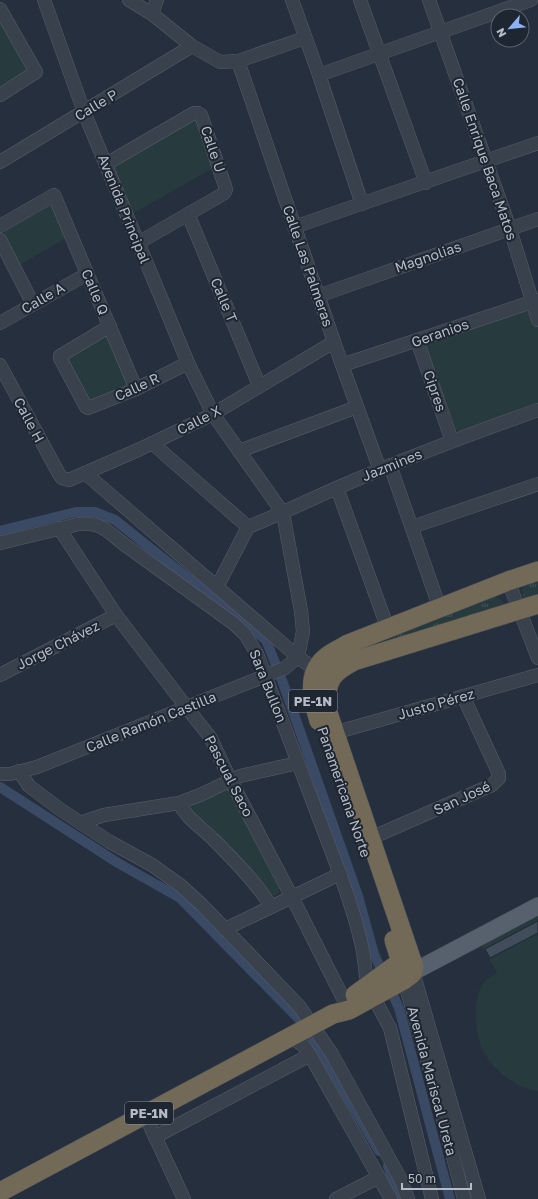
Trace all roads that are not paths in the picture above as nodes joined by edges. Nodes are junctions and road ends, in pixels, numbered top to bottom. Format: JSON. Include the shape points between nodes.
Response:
{"nodes":[{"id":1,"x":44,"y":0,"type":"edge"},
{"id":2,"x":129,"y":0,"type":"edge"},
{"id":3,"x":157,"y":0,"type":"edge"},
{"id":4,"x":292,"y":0,"type":"edge"},
{"id":5,"x":360,"y":0,"type":"edge"},
{"id":6,"x":429,"y":0,"type":"edge"},
{"id":7,"x":531,"y":0,"type":"edge"},
{"id":8,"x":503,"y":5,"type":"edge"},
{"id":9,"x":0,"y":9,"type":"edge"},
{"id":10,"x":152,"y":14,"type":"junction"},
{"id":11,"x":440,"y":32,"type":"junction"},
{"id":12,"x":305,"y":38,"type":"junction"},
{"id":13,"x":192,"y":46,"type":"junction"},
{"id":14,"x":379,"y":54,"type":"junction"},
{"id":15,"x":238,"y":61,"type":"junction"},
{"id":16,"x":319,"y":76,"type":"junction"},
{"id":17,"x":0,"y":95,"type":"edge"},
{"id":18,"x":84,"y":112,"type":"junction"},
{"id":19,"x":538,"y":143,"type":"edge"},
{"id":20,"x":0,"y":162,"type":"edge"},
{"id":21,"x":486,"y":162,"type":"junction"},
{"id":22,"x":106,"y":164,"type":"junction"},
{"id":23,"x":426,"y":183,"type":"junction"},
{"id":24,"x":362,"y":204,"type":"junction"},
{"id":25,"x":188,"y":214,"type":"junction"},
{"id":26,"x":538,"y":219,"type":"edge"},
{"id":27,"x":0,"y":226,"type":"edge"},
{"id":28,"x":294,"y":227,"type":"junction"},
{"id":29,"x":510,"y":229,"type":"junction"},
{"id":30,"x":0,"y":240,"type":"edge"},
{"id":31,"x":138,"y":243,"type":"junction"},
{"id":32,"x":87,"y":274,"type":"junction"},
{"id":33,"x":318,"y":296,"type":"junction"},
{"id":34,"x":535,"y":301,"type":"edge"},
{"id":35,"x":33,"y":304,"type":"junction"},
{"id":36,"x":538,"y":320,"type":"edge"},
{"id":37,"x":0,"y":323,"type":"edge"},
{"id":38,"x":110,"y":326,"type":"junction"},
{"id":39,"x":418,"y":340,"type":"junction"},
{"id":40,"x":334,"y":342,"type":"junction"},
{"id":41,"x":188,"y":363,"type":"junction"},
{"id":42,"x":0,"y":365,"type":"edge"},
{"id":43,"x":342,"y":365,"type":"junction"},
{"id":44,"x":259,"y":386,"type":"junction"},
{"id":45,"x":136,"y":389,"type":"junction"},
{"id":46,"x":357,"y":407,"type":"junction"},
{"id":47,"x":538,"y":410,"type":"edge"},
{"id":48,"x":213,"y":414,"type":"junction"},
{"id":49,"x":452,"y":441,"type":"junction"},
{"id":50,"x":152,"y":443,"type":"junction"},
{"id":51,"x":239,"y":451,"type":"junction"},
{"id":52,"x":385,"y":468,"type":"junction"},
{"id":53,"x":85,"y":473,"type":"junction"},
{"id":54,"x":59,"y":474,"type":"joint"},
{"id":55,"x":538,"y":484,"type":"edge"},
{"id":56,"x":337,"y":488,"type":"junction"},
{"id":57,"x":283,"y":513,"type":"junction"},
{"id":58,"x":248,"y":527,"type":"junction"},
{"id":59,"x":412,"y":527,"type":"junction"},
{"id":60,"x":59,"y":528,"type":"junction"},
{"id":61,"x":0,"y":543,"type":"edge"},
{"id":62,"x":538,"y":571,"type":"edge"},
{"id":63,"x":508,"y":581,"type":"junction"},
{"id":64,"x":217,"y":587,"type":"junction"},
{"id":65,"x":538,"y":604,"type":"edge"},
{"id":66,"x":440,"y":609,"type":"junction"},
{"id":67,"x":520,"y":611,"type":"junction"},
{"id":68,"x":116,"y":615,"type":"junction"},
{"id":69,"x":388,"y":630,"type":"junction"},
{"id":70,"x":298,"y":657,"type":"junction"},
{"id":71,"x":538,"y":658,"type":"edge"},
{"id":72,"x":0,"y":675,"type":"edge"},
{"id":73,"x":268,"y":675,"type":"junction"},
{"id":74,"x":323,"y":675,"type":"junction"},
{"id":75,"x":538,"y":675,"type":"edge"},
{"id":76,"x":463,"y":696,"type":"junction"},
{"id":77,"x":187,"y":708,"type":"junction"},
{"id":78,"x":334,"y":733,"type":"junction"},
{"id":79,"x":298,"y":763,"type":"junction"},
{"id":80,"x":19,"y":772,"type":"junction"},
{"id":81,"x":0,"y":774,"type":"edge"},
{"id":82,"x":231,"y":781,"type":"junction"},
{"id":83,"x":179,"y":803,"type":"junction"},
{"id":84,"x":82,"y":824,"type":"junction"},
{"id":85,"x":367,"y":840,"type":"junction"},
{"id":86,"x":340,"y":874,"type":"junction"},
{"id":87,"x":292,"y":897,"type":"junction"},
{"id":88,"x":538,"y":906,"type":"edge"},
{"id":89,"x":271,"y":907,"type":"junction"},
{"id":90,"x":225,"y":929,"type":"junction"},
{"id":91,"x":402,"y":973,"type":"junction"},
{"id":92,"x":375,"y":988,"type":"junction"},
{"id":93,"x":339,"y":1008,"type":"junction"},
{"id":94,"x":303,"y":1031,"type":"junction"},
{"id":95,"x":310,"y":1055,"type":"junction"},
{"id":96,"x":145,"y":1115,"type":"junction"},
{"id":97,"x":156,"y":1137,"type":"junction"},
{"id":98,"x":379,"y":1177,"type":"junction"},
{"id":99,"x":0,"y":1192,"type":"edge"},
{"id":100,"x":184,"y":1199,"type":"edge"},
{"id":101,"x":336,"y":1199,"type":"edge"},
{"id":102,"x":391,"y":1199,"type":"edge"},
{"id":103,"x":408,"y":1199,"type":"edge"},
{"id":104,"x":432,"y":1199,"type":"edge"},
{"id":105,"x":464,"y":1199,"type":"edge"},
{"id":106,"x":479,"y":1199,"type":"edge"}],
"edges":[{"from":1,"to":18,"type":"street","name":"Avenida Principal"},
{"from":2,"to":10,"type":"street"},
{"from":3,"to":10,"type":"street"},
{"from":4,"to":12,"type":"street"},
{"from":5,"to":14,"type":"street"},
{"from":6,"to":11,"type":"street","name":"Calle Enrique Baca Matos"},
{"from":7,"to":8,"type":"street"},
{"from":8,"to":11,"type":"street"},
{"from":9,"to":17,"type":"street","via":[[36,70]]},
{"from":10,"to":13,"type":"street"},
{"from":11,"to":14,"type":"street"},
{"from":11,"to":21,"type":"street","name":"Calle Enrique Baca Matos"},
{"from":12,"to":15,"type":"street"},
{"from":12,"to":16,"type":"street"},
{"from":13,"to":15,"type":"street","via":[[220,62]]},
{"from":13,"to":18,"type":"street","name":"Calle P"},
{"from":14,"to":16,"type":"street"},
{"from":14,"to":23,"type":"street"},
{"from":15,"to":28,"type":"street","name":"Calle Las Palmeras"},
{"from":16,"to":24,"type":"street"},
{"from":18,"to":20,"type":"street","name":"Calle P"},
{"from":18,"to":22,"type":"street","name":"Avenida Principal"},
{"from":19,"to":21,"type":"street"},
{"from":21,"to":23,"type":"street"},
{"from":21,"to":29,"type":"street","name":"Calle Enrique Baca Matos"},
{"from":22,"to":25,"type":"street","name":"Calle U","via":[[198,113],[201,115],[226,190]]},
{"from":22,"to":31,"type":"street","name":"Avenida Principal"},
{"from":23,"to":24,"type":"street"},
{"from":24,"to":28,"type":"street"},
{"from":25,"to":31,"type":"street","name":"Calle U"},
{"from":25,"to":44,"type":"street","name":"Calle T"},
{"from":26,"to":29,"type":"street","name":"Magnolias"},
{"from":27,"to":32,"type":"street","name":"Calle Q","via":[[54,195]]},
{"from":28,"to":33,"type":"street","name":"Calle Las Palmeras"},
{"from":29,"to":33,"type":"street","name":"Magnolias"},
{"from":29,"to":34,"type":"street","name":"Calle Enrique Baca Matos"},
{"from":30,"to":35,"type":"street"},
{"from":31,"to":41,"type":"street","name":"Avenida Principal"},
{"from":32,"to":35,"type":"street","name":"Calle A"},
{"from":32,"to":38,"type":"street","name":"Calle Q"},
{"from":33,"to":40,"type":"street","name":"Calle Las Palmeras"},
{"from":34,"to":36,"type":"street","name":"Calle Enrique Baca Matos"},
{"from":34,"to":39,"type":"street","name":"Geranios"},
{"from":35,"to":37,"type":"street","name":"Calle A"},
{"from":38,"to":45,"type":"street","name":"Calle Q"},
{"from":38,"to":45,"type":"street","name":"Calle R","via":[[60,356],[86,407],[90,408]]},
{"from":39,"to":43,"type":"street","name":"Geranios"},
{"from":39,"to":49,"type":"street","name":"Cipres"},
{"from":40,"to":43,"type":"street","name":"Calle Las Palmeras"},
{"from":40,"to":44,"type":"street","name":"Calle X"},
{"from":41,"to":45,"type":"street","name":"Calle R"},
{"from":41,"to":48,"type":"street","name":"Avenida Principal"},
{"from":42,"to":54,"type":"street","name":"Calle H"},
{"from":43,"to":46,"type":"street","name":"Calle Las Palmeras"},
{"from":44,"to":48,"type":"street","name":"Calle X"},
{"from":46,"to":51,"type":"street"},
{"from":46,"to":52,"type":"street","name":"Calle Las Palmeras"},
{"from":47,"to":49,"type":"street","name":"Jazmines"},
{"from":48,"to":50,"type":"street","name":"Calle X"},
{"from":48,"to":51,"type":"street","name":"Avenida Principal"},
{"from":49,"to":52,"type":"street","name":"Jazmines"},
{"from":50,"to":53,"type":"street","name":"Calle X"},
{"from":50,"to":58,"type":"street"},
{"from":51,"to":57,"type":"street","name":"Avenida Principal"},
{"from":52,"to":56,"type":"street","name":"Jazmines"},
{"from":52,"to":59,"type":"street","name":"Calle Las Palmeras"},
{"from":53,"to":54,"type":"street","name":"Calle X","via":[[69,480]]},
{"from":53,"to":64,"type":"street"},
{"from":55,"to":59,"type":"street"},
{"from":56,"to":57,"type":"street","name":"Jazmines"},
{"from":56,"to":69,"type":"street"},
{"from":57,"to":58,"type":"street","name":"Jazmines"},
{"from":57,"to":70,"type":"street","via":[[303,621]]},
{"from":58,"to":64,"type":"street"},
{"from":59,"to":66,"type":"street","name":"Calle Las Palmeras"},
{"from":60,"to":61,"type":"street","name":"Sara Bullon"},
{"from":60,"to":68,"type":"street","name":"Pascual Saco"},
{"from":60,"to":73,"type":"street","name":"Sara Bullon","via":[[91,523],[104,528],[233,623],[245,634]]},
{"from":62,"to":63,"type":"highway","name":"Panamericana Norte","number":"PE-1N"},
{"from":63,"to":66,"type":"highway","name":"Panamericana Norte","number":"PE-1N"},
{"from":63,"to":67,"type":"street"},
{"from":64,"to":70,"type":"street"},
{"from":65,"to":67,"type":"highway","number":"PE-1N"},
{"from":66,"to":69,"type":"highway","name":"Panamericana Norte","number":"PE-1N"},
{"from":67,"to":71,"type":"street"},
{"from":67,"to":74,"type":"highway","number":"PE-1N","via":[[354,661]]},
{"from":68,"to":72,"type":"street","name":"Jorge Chávez"},
{"from":68,"to":77,"type":"street","name":"Pascual Saco"},
{"from":69,"to":74,"type":"highway","name":"Panamericana Norte","number":"PE-1N","via":[[333,652],[323,659]]},
{"from":70,"to":73,"type":"street","name":"Calle Ramón Castilla","via":[[284,668]]},
{"from":70,"to":74,"type":"street"},
{"from":73,"to":77,"type":"street","name":"Calle Ramón Castilla"},
{"from":73,"to":79,"type":"street","name":"Sara Bullon"},
{"from":74,"to":78,"type":"highway","name":"Panamericana Norte","number":"PE-1N","via":[[327,689],[326,704]]},
{"from":74,"to":85,"type":"highway","name":"Panamericana Norte","number":"PE-1N","via":[[312,682],[315,707]]},
{"from":75,"to":76,"type":"street","name":"Justo Pérez"},
{"from":76,"to":78,"type":"street","name":"Justo Pérez"},
{"from":76,"to":85,"type":"street","name":"San José","via":[[499,778],[492,785]]},
{"from":77,"to":80,"type":"street","name":"Calle Ramón Castilla"},
{"from":77,"to":82,"type":"street","name":"Pascual Saco","via":[[210,737]]},
{"from":78,"to":85,"type":"highway","name":"Panamericana Norte","number":"PE-1N"},
{"from":79,"to":82,"type":"street","via":[[240,776]]},
{"from":79,"to":86,"type":"street","name":"Sara Bullon"},
{"from":80,"to":81,"type":"street","name":"Calle Ramón Castilla"},
{"from":80,"to":84,"type":"street","via":[[29,786]]},
{"from":82,"to":83,"type":"street"},
{"from":82,"to":87,"type":"street","name":"Pascual Saco"},
{"from":83,"to":84,"type":"street","via":[[104,815]]},
{"from":83,"to":89,"type":"street","via":[[184,812],[252,881]]},
{"from":84,"to":90,"type":"street","via":[[166,875],[192,895]]},
{"from":85,"to":91,"type":"highway","name":"Panamericana Norte","number":"PE-1N","via":[[414,967]]},
{"from":86,"to":87,"type":"street"},
{"from":86,"to":92,"type":"street","name":"Sara Bullon","via":[[363,952],[365,975]]},
{"from":87,"to":89,"type":"street"},
{"from":87,"to":93,"type":"street","name":"Pascual Saco"},
{"from":88,"to":91,"type":"main road"},
{"from":89,"to":90,"type":"street"},
{"from":90,"to":94,"type":"street","via":[[299,1006]]},
{"from":91,"to":92,"type":"highway","number":"PE-1N"},
{"from":91,"to":105,"type":"street","name":"Avenida Mariscal Ureta"},
{"from":91,"to":106,"type":"street","name":"Avenida Mariscal Ureta"},
{"from":92,"to":93,"type":"highway","number":"PE-1N","via":[[349,1010]]},
{"from":92,"to":104,"type":"street","name":"Sara Bullon","via":[[390,1028]]},
{"from":93,"to":94,"type":"highway","number":"PE-1N"},
{"from":94,"to":95,"type":"street","via":[[304,1046]]},
{"from":94,"to":96,"type":"highway","number":"PE-1N"},
{"from":94,"to":103,"type":"street","via":[[332,1054],[400,1178]]},
{"from":95,"to":97,"type":"street"},
{"from":95,"to":98,"type":"street"},
{"from":96,"to":97,"type":"street"},
{"from":96,"to":99,"type":"highway","number":"PE-1N"},
{"from":97,"to":100,"type":"street"},
{"from":98,"to":101,"type":"street"},
{"from":98,"to":102,"type":"street"}]}
